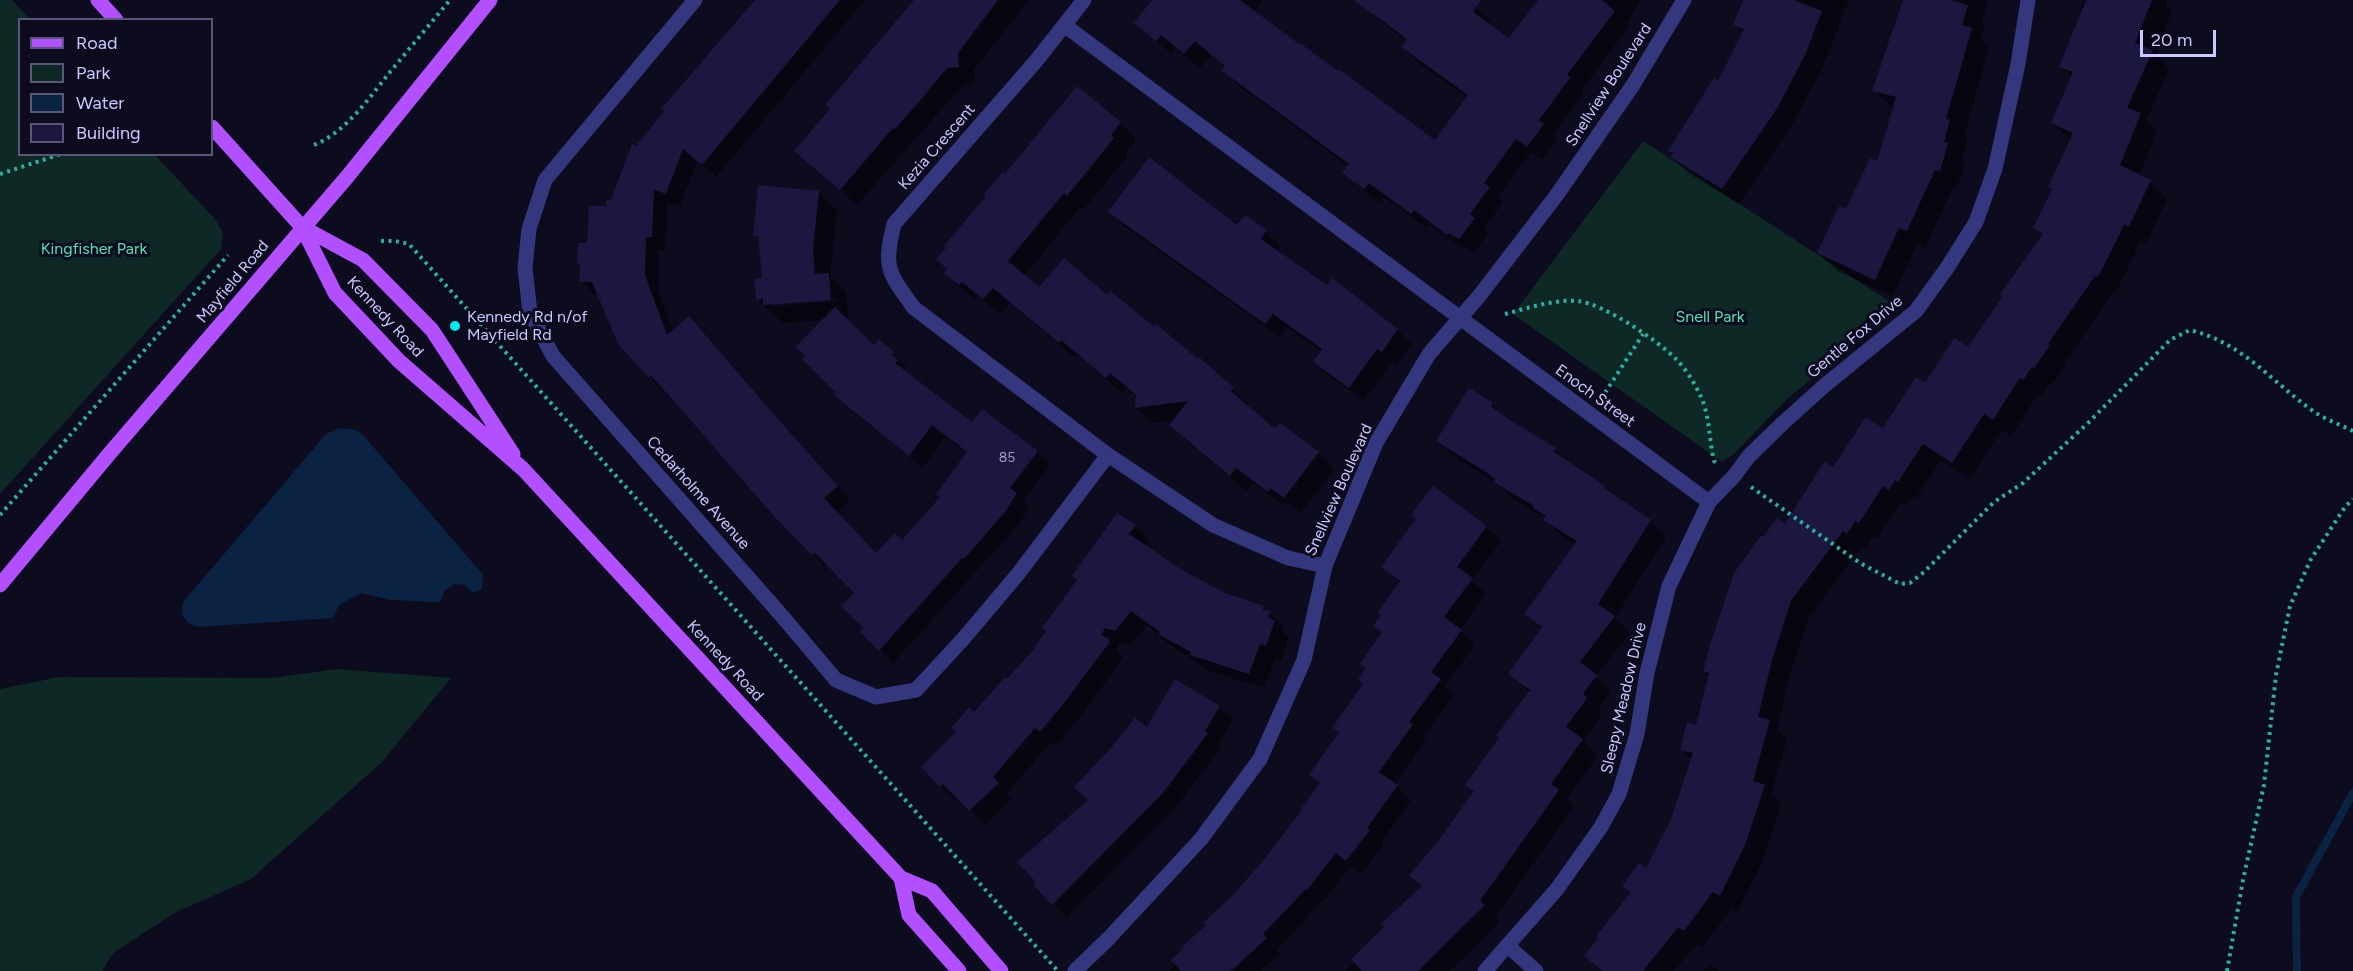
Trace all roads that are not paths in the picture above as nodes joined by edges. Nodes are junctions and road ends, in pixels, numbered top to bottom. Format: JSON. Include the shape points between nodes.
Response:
{"nodes":[{"id":1,"x":98,"y":0,"type":"edge"},
{"id":2,"x":490,"y":0,"type":"edge"},
{"id":3,"x":695,"y":0,"type":"edge"},
{"id":4,"x":1084,"y":0,"type":"edge"},
{"id":5,"x":1684,"y":0,"type":"edge"},
{"id":6,"x":2028,"y":0,"type":"edge"},
{"id":7,"x":114,"y":18,"type":"edge"},
{"id":8,"x":1064,"y":26,"type":"junction"},
{"id":9,"x":213,"y":128,"type":"edge"},
{"id":10,"x":302,"y":228,"type":"junction"},
{"id":11,"x":1460,"y":320,"type":"junction"},
{"id":12,"x":1108,"y":455,"type":"junction"},
{"id":13,"x":523,"y":469,"type":"junction"},
{"id":14,"x":1709,"y":502,"type":"junction"},
{"id":15,"x":1325,"y":566,"type":"junction"},
{"id":16,"x":0,"y":585,"type":"edge"},
{"id":17,"x":902,"y":878,"type":"junction"},
{"id":18,"x":1508,"y":946,"type":"junction"},
{"id":19,"x":959,"y":971,"type":"edge"},
{"id":20,"x":1001,"y":971,"type":"edge"},
{"id":21,"x":1075,"y":971,"type":"edge"},
{"id":22,"x":1485,"y":971,"type":"edge"},
{"id":23,"x":1536,"y":971,"type":"edge"}],
"edges":[{"from":1,"to":7,"type":"main road"},
{"from":2,"to":10,"type":"main road","name":"Mayfield Road"},
{"from":3,"to":12,"type":"street","name":"Cedarholme Avenue","via":[[544,180],[529,229],[525,268],[530,313],[553,356],[836,680],[876,697],[916,690],[1018,574]]},
{"from":4,"to":8,"type":"street"},
{"from":5,"to":11,"type":"street","name":"Snellview Boulevard","via":[[1633,85],[1556,196]]},
{"from":6,"to":14,"type":"street","name":"Gentle Fox Drive","via":[[1995,169],[1976,222],[1953,259],[1916,311],[1783,423]]},
{"from":8,"to":11,"type":"street"},
{"from":8,"to":12,"type":"street","name":"Kezia Crescent","via":[[894,224],[887,251],[891,275],[914,308]]},
{"from":9,"to":10,"type":"main road"},
{"from":10,"to":13,"type":"main road","name":"Kennedy Road","via":[[335,293],[399,361]]},
{"from":10,"to":13,"type":"main road","name":"Kennedy Road","via":[[363,260],[432,330]]},
{"from":10,"to":16,"type":"main road","name":"Mayfield Road"},
{"from":11,"to":14,"type":"street","name":"Enoch Street"},
{"from":11,"to":15,"type":"street","name":"Snellview Boulevard","via":[[1429,354],[1376,443]]},
{"from":12,"to":15,"type":"street","name":"Kezia Crescent","via":[[1213,525],[1288,558]]},
{"from":13,"to":17,"type":"main road","name":"Kennedy Road"},
{"from":14,"to":18,"type":"street","name":"Sleepy Meadow Drive","via":[[1669,586],[1647,673],[1637,734],[1619,794],[1557,889]]},
{"from":15,"to":21,"type":"street","name":"Snellview Boulevard","via":[[1304,660],[1260,759],[1201,839]]},
{"from":17,"to":19,"type":"main road","via":[[909,915]]},
{"from":17,"to":20,"type":"main road","name":"Kennedy Road","via":[[932,891]]},
{"from":18,"to":22,"type":"street","name":"Sleepy Meadow Drive"},
{"from":18,"to":23,"type":"street"}]}
